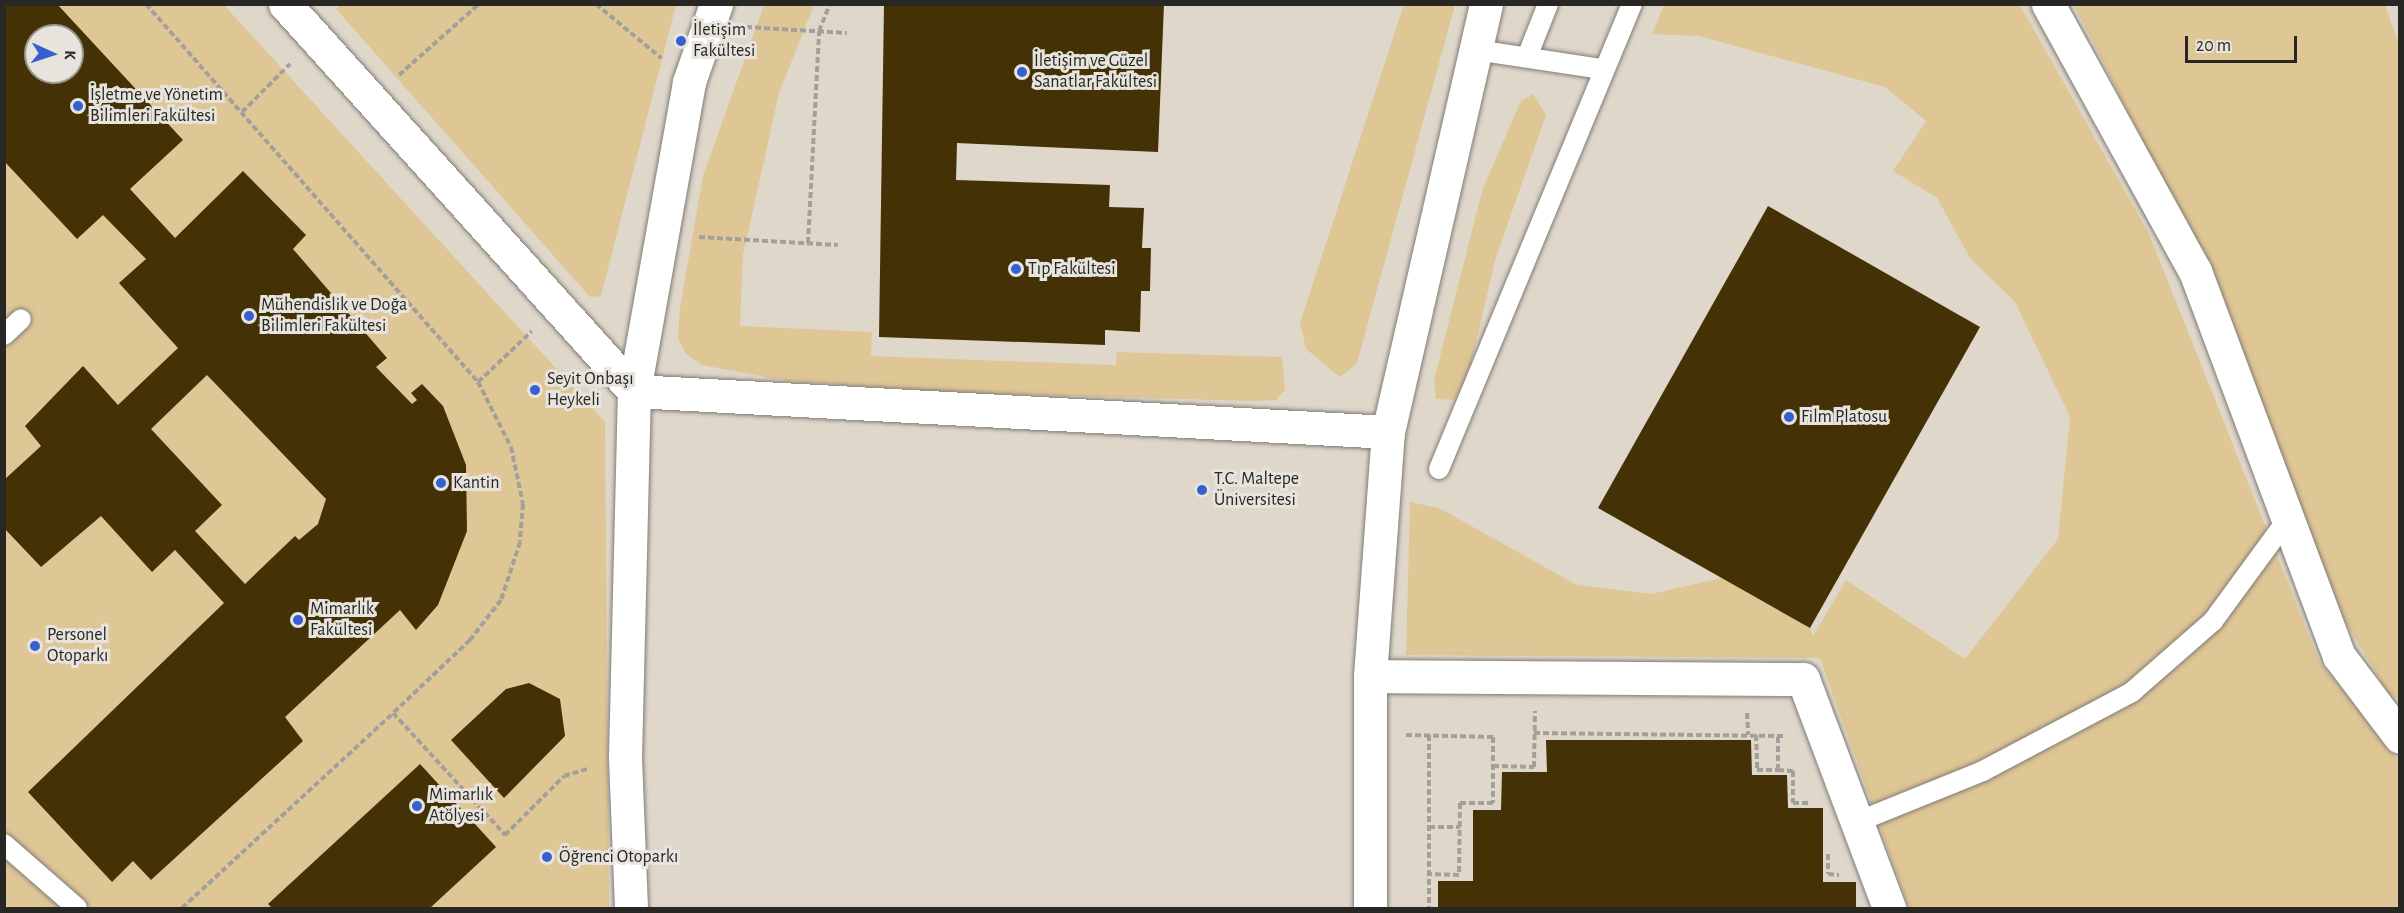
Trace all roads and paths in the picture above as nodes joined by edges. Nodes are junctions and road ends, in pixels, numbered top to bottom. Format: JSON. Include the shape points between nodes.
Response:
{"nodes":[{"id":1,"x":146,"y":4,"type":"edge"},
{"id":2,"x":285,"y":4,"type":"edge"},
{"id":3,"x":479,"y":4,"type":"edge"},
{"id":4,"x":596,"y":4,"type":"edge"},
{"id":5,"x":830,"y":4,"type":"edge"},
{"id":6,"x":1486,"y":4,"type":"edge"},
{"id":7,"x":1548,"y":4,"type":"edge"},
{"id":8,"x":1632,"y":4,"type":"edge"},
{"id":9,"x":2048,"y":4,"type":"edge"},
{"id":10,"x":713,"y":15,"type":"edge"},
{"id":11,"x":819,"y":31,"type":"junction"},
{"id":12,"x":847,"y":33,"type":"dead end"},
{"id":13,"x":316,"y":38,"type":"junction"},
{"id":14,"x":1476,"y":50,"type":"junction"},
{"id":15,"x":1527,"y":57,"type":"junction"},
{"id":16,"x":1601,"y":69,"type":"junction"},
{"id":17,"x":689,"y":82,"type":"junction"},
{"id":18,"x":371,"y":100,"type":"junction"},
{"id":19,"x":242,"y":112,"type":"junction"},
{"id":20,"x":662,"y":235,"type":"junction"},
{"id":21,"x":808,"y":243,"type":"junction"},
{"id":22,"x":838,"y":245,"type":"dead end"},
{"id":23,"x":558,"y":307,"type":"junction"},
{"id":24,"x":21,"y":320,"type":"dead end"},
{"id":25,"x":4,"y":335,"type":"edge"},
{"id":26,"x":478,"y":382,"type":"junction"},
{"id":27,"x":634,"y":391,"type":"junction"},
{"id":28,"x":1388,"y":432,"type":"junction"},
{"id":29,"x":1439,"y":469,"type":"dead end"},
{"id":30,"x":2287,"y":520,"type":"junction"},
{"id":31,"x":1370,"y":676,"type":"junction"},
{"id":32,"x":1404,"y":676,"type":"junction"},
{"id":33,"x":1535,"y":677,"type":"junction"},
{"id":34,"x":393,"y":713,"type":"junction"},
{"id":35,"x":1534,"y":733,"type":"junction"},
{"id":36,"x":1429,"y":735,"type":"junction"},
{"id":37,"x":1756,"y":735,"type":"junction"},
{"id":38,"x":1778,"y":735,"type":"junction"},
{"id":39,"x":1824,"y":736,"type":"junction"},
{"id":40,"x":2400,"y":737,"type":"edge"},
{"id":41,"x":625,"y":758,"type":"junction"},
{"id":42,"x":1493,"y":766,"type":"junction"},
{"id":43,"x":1857,"y":822,"type":"junction"},
{"id":44,"x":1429,"y":827,"type":"junction"},
{"id":45,"x":1460,"y":827,"type":"junction"},
{"id":46,"x":4,"y":844,"type":"edge"},
{"id":47,"x":1429,"y":874,"type":"junction"},
{"id":48,"x":77,"y":909,"type":"edge"},
{"id":49,"x":182,"y":909,"type":"edge"},
{"id":50,"x":631,"y":909,"type":"edge"},
{"id":51,"x":1370,"y":909,"type":"edge"},
{"id":52,"x":1429,"y":909,"type":"edge"},
{"id":53,"x":1889,"y":909,"type":"edge"}],
"edges":[{"from":1,"to":19,"type":"path"},
{"from":2,"to":13,"type":"street"},
{"from":3,"to":18,"type":"path"},
{"from":4,"to":17,"type":"path"},
{"from":5,"to":11,"type":"path"},
{"from":6,"to":14,"type":"street"},
{"from":7,"to":15,"type":"lane"},
{"from":8,"to":16,"type":"lane"},
{"from":9,"to":30,"type":"street","via":[[2195,272]]},
{"from":10,"to":11,"type":"path"},
{"from":10,"to":17,"type":"street"},
{"from":11,"to":12,"type":"path"},
{"from":11,"to":21,"type":"path"},
{"from":13,"to":18,"type":"street"},
{"from":13,"to":19,"type":"path"},
{"from":14,"to":15,"type":"lane"},
{"from":14,"to":28,"type":"street"},
{"from":15,"to":16,"type":"lane"},
{"from":16,"to":29,"type":"lane"},
{"from":17,"to":20,"type":"street"},
{"from":18,"to":23,"type":"street"},
{"from":19,"to":26,"type":"path"},
{"from":20,"to":21,"type":"path"},
{"from":20,"to":27,"type":"street"},
{"from":21,"to":22,"type":"path"},
{"from":23,"to":26,"type":"path"},
{"from":23,"to":27,"type":"street"},
{"from":24,"to":25,"type":"lane"},
{"from":26,"to":34,"type":"path","via":[[519,475],[520,542],[491,616]]},
{"from":27,"to":28,"type":"street"},
{"from":27,"to":41,"type":"street"},
{"from":28,"to":31,"type":"street"},
{"from":30,"to":40,"type":"street","via":[[2339,656]]},
{"from":30,"to":43,"type":"lane","via":[[2213,621],[2132,692],[1983,771]]},
{"from":31,"to":32,"type":"street"},
{"from":31,"to":51,"type":"street"},
{"from":32,"to":33,"type":"street"},
{"from":32,"to":36,"type":"path","via":[[1404,735]]},
{"from":33,"to":35,"type":"path"},
{"from":33,"to":39,"type":"street","via":[[1803,680]]},
{"from":34,"to":41,"type":"path","via":[[505,835],[564,776]]},
{"from":34,"to":49,"type":"path"},
{"from":35,"to":37,"type":"path"},
{"from":35,"to":42,"type":"path","via":[[1534,767]]},
{"from":36,"to":42,"type":"path","via":[[1493,737]]},
{"from":36,"to":44,"type":"path"},
{"from":37,"to":38,"type":"path"},
{"from":37,"to":38,"type":"path","via":[[1757,770],[1778,770]]},
{"from":38,"to":39,"type":"path"},
{"from":39,"to":43,"type":"street"},
{"from":41,"to":50,"type":"street"},
{"from":42,"to":45,"type":"path","via":[[1493,803],[1460,803]]},
{"from":43,"to":53,"type":"street"},
{"from":44,"to":45,"type":"path"},
{"from":44,"to":47,"type":"path"},
{"from":45,"to":47,"type":"path","via":[[1459,875]]},
{"from":46,"to":48,"type":"lane"},
{"from":47,"to":52,"type":"path"}]}
